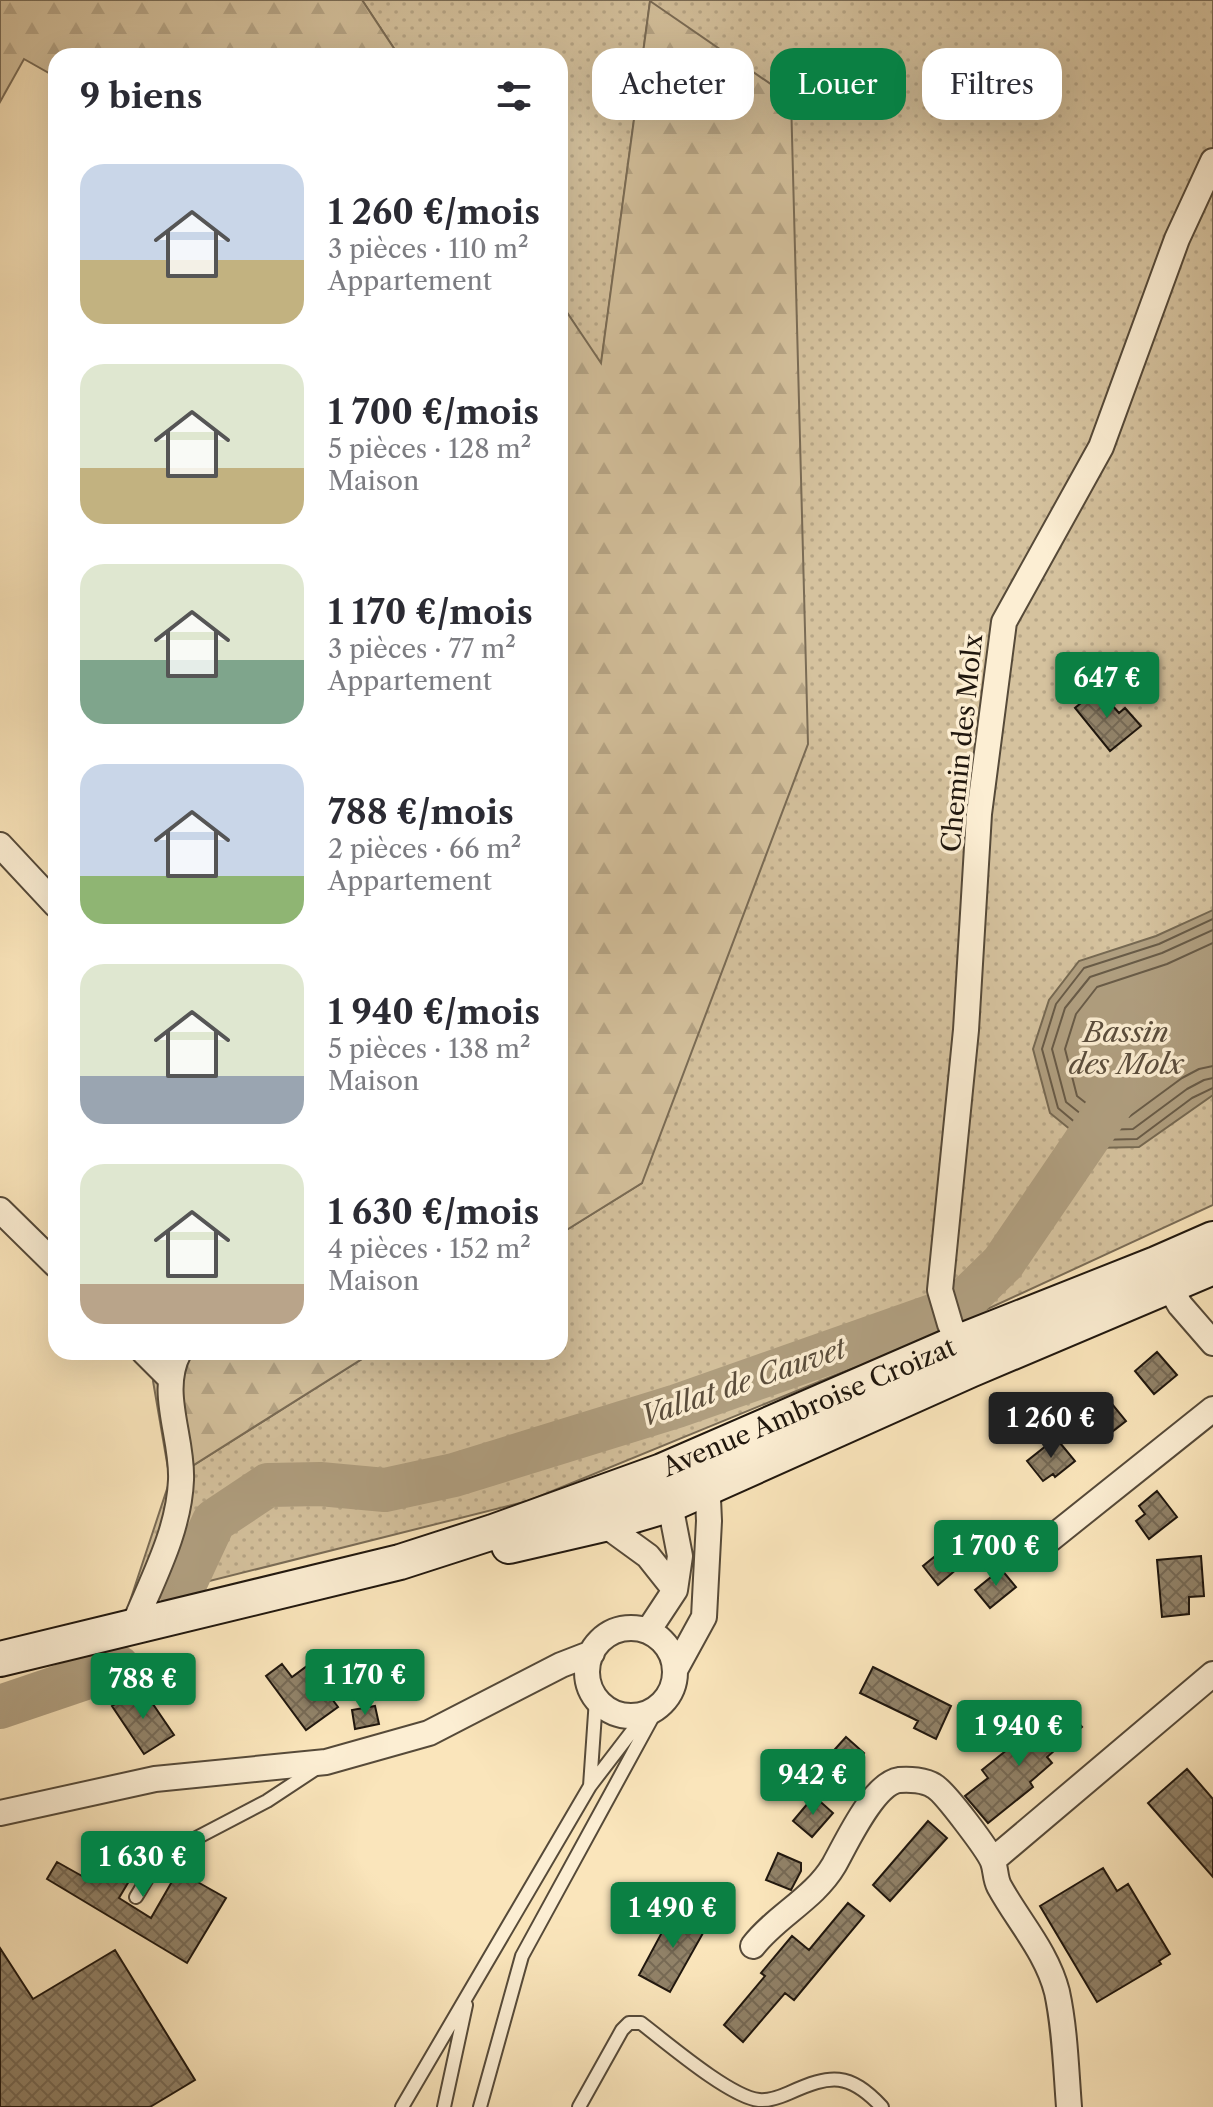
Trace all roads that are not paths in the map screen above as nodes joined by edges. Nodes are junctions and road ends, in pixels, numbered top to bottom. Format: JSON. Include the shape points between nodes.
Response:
{"nodes":[{"id":1,"x":1213,"y":161,"type":"edge"},
{"id":2,"x":0,"y":845,"type":"edge"},
{"id":3,"x":48,"y":896,"type":"edge"},
{"id":4,"x":0,"y":1210,"type":"edge"},
{"id":5,"x":1213,"y":1239,"type":"edge"},
{"id":6,"x":48,"y":1257,"type":"edge"},
{"id":7,"x":1213,"y":1267,"type":"edge"},
{"id":8,"x":1162,"y":1276,"type":"junction"},
{"id":9,"x":956,"y":1334,"type":"junction"},
{"id":10,"x":1213,"y":1343,"type":"edge"},
{"id":11,"x":152,"y":1360,"type":"edge"},
{"id":12,"x":176,"y":1360,"type":"edge"},
{"id":13,"x":169,"y":1377,"type":"junction"},
{"id":14,"x":1213,"y":1409,"type":"edge"},
{"id":15,"x":705,"y":1452,"type":"junction"},
{"id":16,"x":662,"y":1471,"type":"junction"},
{"id":17,"x":709,"y":1488,"type":"junction"},
{"id":18,"x":671,"y":1504,"type":"junction"},
{"id":19,"x":604,"y":1524,"type":"junction"},
{"id":20,"x":1044,"y":1544,"type":"dead end"},
{"id":21,"x":400,"y":1562,"type":"junction"},
{"id":22,"x":675,"y":1590,"type":"junction"},
{"id":23,"x":133,"y":1627,"type":"junction"},
{"id":24,"x":648,"y":1631,"type":"junction"},
{"id":25,"x":592,"y":1653,"type":"junction"},
{"id":26,"x":0,"y":1659,"type":"edge"},
{"id":27,"x":675,"y":1670,"type":"junction"},
{"id":28,"x":1213,"y":1674,"type":"edge"},
{"id":29,"x":596,"y":1699,"type":"junction"},
{"id":30,"x":652,"y":1710,"type":"junction"},
{"id":31,"x":326,"y":1762,"type":"junction"},
{"id":32,"x":590,"y":1786,"type":"junction"},
{"id":33,"x":0,"y":1813,"type":"edge"},
{"id":34,"x":993,"y":1860,"type":"junction"},
{"id":35,"x":136,"y":1897,"type":"dead end"},
{"id":36,"x":753,"y":1946,"type":"dead end"},
{"id":37,"x":469,"y":1994,"type":"junction"},
{"id":38,"x":402,"y":2107,"type":"edge"},
{"id":39,"x":444,"y":2107,"type":"edge"},
{"id":40,"x":480,"y":2107,"type":"edge"},
{"id":41,"x":579,"y":2107,"type":"edge"},
{"id":42,"x":882,"y":2107,"type":"edge"},
{"id":43,"x":1069,"y":2107,"type":"edge"}],
"edges":[{"from":1,"to":9,"type":"street","name":"Chemin des Molx","via":[[1177,239],[1101,447],[1004,622],[979,814],[966,1030],[940,1290]]},
{"from":2,"to":3,"type":"street"},
{"from":4,"to":6,"type":"street"},
{"from":5,"to":8,"type":"main road","name":"Avenue Ambroise Croizat"},
{"from":7,"to":8,"type":"main road","name":"Avenue Ambroise Croizat"},
{"from":8,"to":9,"type":"main road","name":"Avenue Ambroise Croizat"},
{"from":8,"to":10,"type":"street"},
{"from":9,"to":15,"type":"main road","name":"Avenue Ambroise Croizat"},
{"from":9,"to":17,"type":"main road","name":"Avenue Ambroise Croizat"},
{"from":11,"to":13,"type":"street"},
{"from":12,"to":13,"type":"street"},
{"from":13,"to":23,"type":"street","via":[[182,1479],[174,1527]]},
{"from":14,"to":20,"type":"street"},
{"from":15,"to":16,"type":"main road","name":"Avenue Ambroise Croizat"},
{"from":15,"to":17,"type":"street"},
{"from":16,"to":18,"type":"street"},
{"from":16,"to":21,"type":"main road","name":"Avenue Ambroise Croizat"},
{"from":17,"to":18,"type":"main road","name":"Avenue Ambroise Croizat"},
{"from":17,"to":27,"type":"street","via":[[704,1617]]},
{"from":18,"to":19,"type":"main road","name":"Avenue Ambroise Croizat"},
{"from":18,"to":22,"type":"street","via":[[680,1556]]},
{"from":19,"to":21,"type":"main road","name":"Avenue Ambroise Croizat","via":[[500,1548]]},
{"from":19,"to":22,"type":"street","via":[[648,1556]]},
{"from":21,"to":23,"type":"main road","name":"Avenue Ambroise Croizat"},
{"from":22,"to":24,"type":"street"},
{"from":23,"to":26,"type":"main road","name":"Avenue Ambroise Croizat"},
{"from":24,"to":25,"type":"street","via":[[621,1629]]},
{"from":24,"to":27,"type":"street","via":[[667,1646]]},
{"from":25,"to":29,"type":"street","via":[[587,1677]]},
{"from":25,"to":31,"type":"street","via":[[429,1733]]},
{"from":27,"to":30,"type":"street","via":[[668,1696]]},
{"from":28,"to":34,"type":"street"},
{"from":29,"to":30,"type":"street","via":[[619,1714]]},
{"from":29,"to":32,"type":"lane"},
{"from":30,"to":32,"type":"lane"},
{"from":30,"to":40,"type":"lane","via":[[522,1956]]},
{"from":31,"to":33,"type":"street","via":[[155,1779]]},
{"from":31,"to":35,"type":"lane","via":[[267,1801],[160,1857]]},
{"from":32,"to":37,"type":"lane"},
{"from":34,"to":36,"type":"street","via":[[934,1785],[896,1780],[876,1796],[832,1869]]},
{"from":34,"to":43,"type":"street","via":[[997,1882],[1042,1955],[1056,1991]]},
{"from":37,"to":38,"type":"lane"},
{"from":37,"to":39,"type":"lane"},
{"from":41,"to":42,"type":"lane","via":[[622,2030],[629,2023],[641,2023],[738,2094],[776,2098],[820,2079],[840,2079],[867,2091]]}]}
